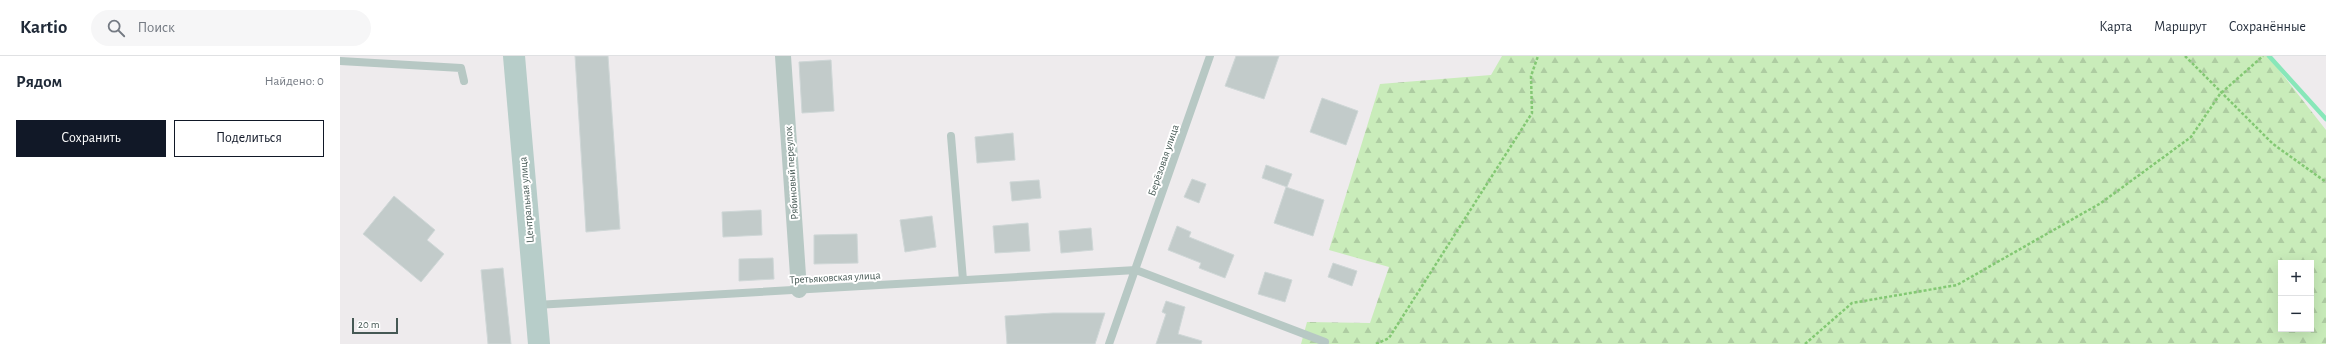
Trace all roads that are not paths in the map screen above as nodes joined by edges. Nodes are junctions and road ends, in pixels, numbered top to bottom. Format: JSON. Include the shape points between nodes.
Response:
{"nodes":[{"id":1,"x":514,"y":56,"type":"edge"},
{"id":2,"x":783,"y":56,"type":"edge"},
{"id":3,"x":1210,"y":56,"type":"edge"},
{"id":4,"x":340,"y":61,"type":"edge"},
{"id":5,"x":464,"y":81,"type":"dead end"},
{"id":6,"x":951,"y":136,"type":"dead end"},
{"id":7,"x":1136,"y":270,"type":"junction"},
{"id":8,"x":963,"y":280,"type":"junction"},
{"id":9,"x":799,"y":290,"type":"junction"},
{"id":10,"x":535,"y":305,"type":"junction"},
{"id":11,"x":1324,"y":342,"type":"dead end"},
{"id":12,"x":540,"y":344,"type":"edge"},
{"id":13,"x":1109,"y":344,"type":"edge"}],
"edges":[{"from":1,"to":10,"type":"street","name":"Центральная улица"},
{"from":2,"to":9,"type":"street","name":"Рябиновый переулок"},
{"from":3,"to":7,"type":"lane","name":"Берёзовая улица"},
{"from":4,"to":5,"type":"lane","via":[[461,68]]},
{"from":6,"to":8,"type":"lane"},
{"from":7,"to":8,"type":"lane","name":"Третьяковская улица"},
{"from":7,"to":11,"type":"lane"},
{"from":7,"to":13,"type":"lane","name":"Берёзовая улица"},
{"from":8,"to":9,"type":"lane","name":"Третьяковская улица"},
{"from":9,"to":10,"type":"lane","name":"Третьяковская улица"},
{"from":10,"to":12,"type":"street","name":"Центральная улица"}]}
